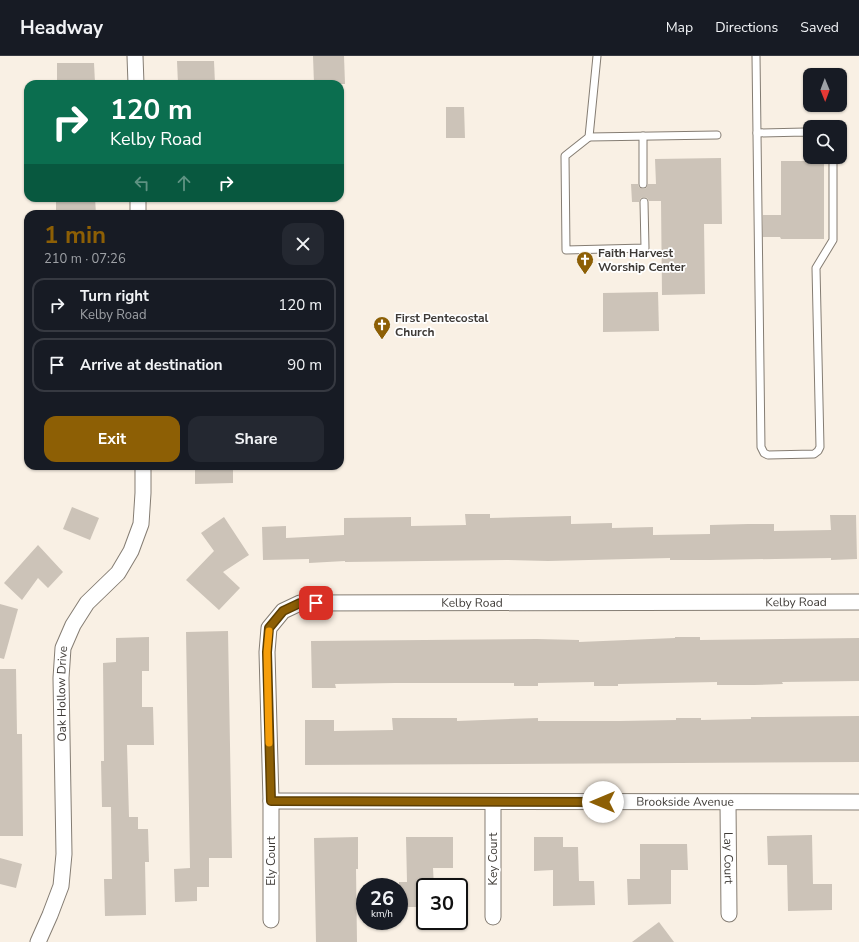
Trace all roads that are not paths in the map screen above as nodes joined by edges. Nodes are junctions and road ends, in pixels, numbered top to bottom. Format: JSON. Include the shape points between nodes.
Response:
{"nodes":[{"id":1,"x":135,"y":56,"type":"edge"},
{"id":2,"x":597,"y":56,"type":"edge"},
{"id":3,"x":756,"y":56,"type":"edge"},
{"id":4,"x":136,"y":80,"type":"edge"},
{"id":5,"x":803,"y":132,"type":"edge"},
{"id":6,"x":757,"y":133,"type":"junction"},
{"id":7,"x":717,"y":135,"type":"dead end"},
{"id":8,"x":589,"y":136,"type":"junction"},
{"id":9,"x":643,"y":136,"type":"junction"},
{"id":10,"x":833,"y":164,"type":"edge"},
{"id":11,"x":643,"y":184,"type":"dead end"},
{"id":12,"x":644,"y":202,"type":"dead end"},
{"id":13,"x":143,"y":470,"type":"edge"},
{"id":14,"x":859,"y":602,"type":"edge"},
{"id":15,"x":271,"y":801,"type":"junction"},
{"id":16,"x":493,"y":802,"type":"junction"},
{"id":17,"x":859,"y":802,"type":"edge"},
{"id":18,"x":728,"y":803,"type":"junction"},
{"id":19,"x":729,"y":914,"type":"dead end"},
{"id":20,"x":493,"y":917,"type":"dead end"},
{"id":21,"x":271,"y":920,"type":"dead end"},
{"id":22,"x":38,"y":942,"type":"edge"}],
"edges":[{"from":1,"to":4,"type":"street"},
{"from":2,"to":8,"type":"lane"},
{"from":3,"to":6,"type":"lane"},
{"from":5,"to":6,"type":"lane"},
{"from":6,"to":10,"type":"lane","via":[[761,447],[768,455],[814,454],[820,447],[816,268],[833,240]]},
{"from":7,"to":9,"type":"lane"},
{"from":8,"to":9,"type":"lane"},
{"from":8,"to":12,"type":"lane","via":[[565,156],[566,250],[645,248]]},
{"from":9,"to":11,"type":"lane"},
{"from":13,"to":22,"type":"street","name":"Oak Hollow Drive","via":[[140,524],[131,551],[118,573],[87,603],[63,648],[61,678],[64,854],[61,886]]},
{"from":14,"to":15,"type":"street","name":"Kelby Road","via":[[300,603],[283,611],[269,628],[267,652]]},
{"from":15,"to":16,"type":"street","name":"Brookside Avenue"},
{"from":15,"to":21,"type":"street","name":"Ely Court"},
{"from":16,"to":18,"type":"street","name":"Brookside Avenue"},
{"from":16,"to":20,"type":"street","name":"Key Court"},
{"from":17,"to":18,"type":"street","name":"Brookside Avenue"},
{"from":18,"to":19,"type":"street","name":"Lay Court"}]}
